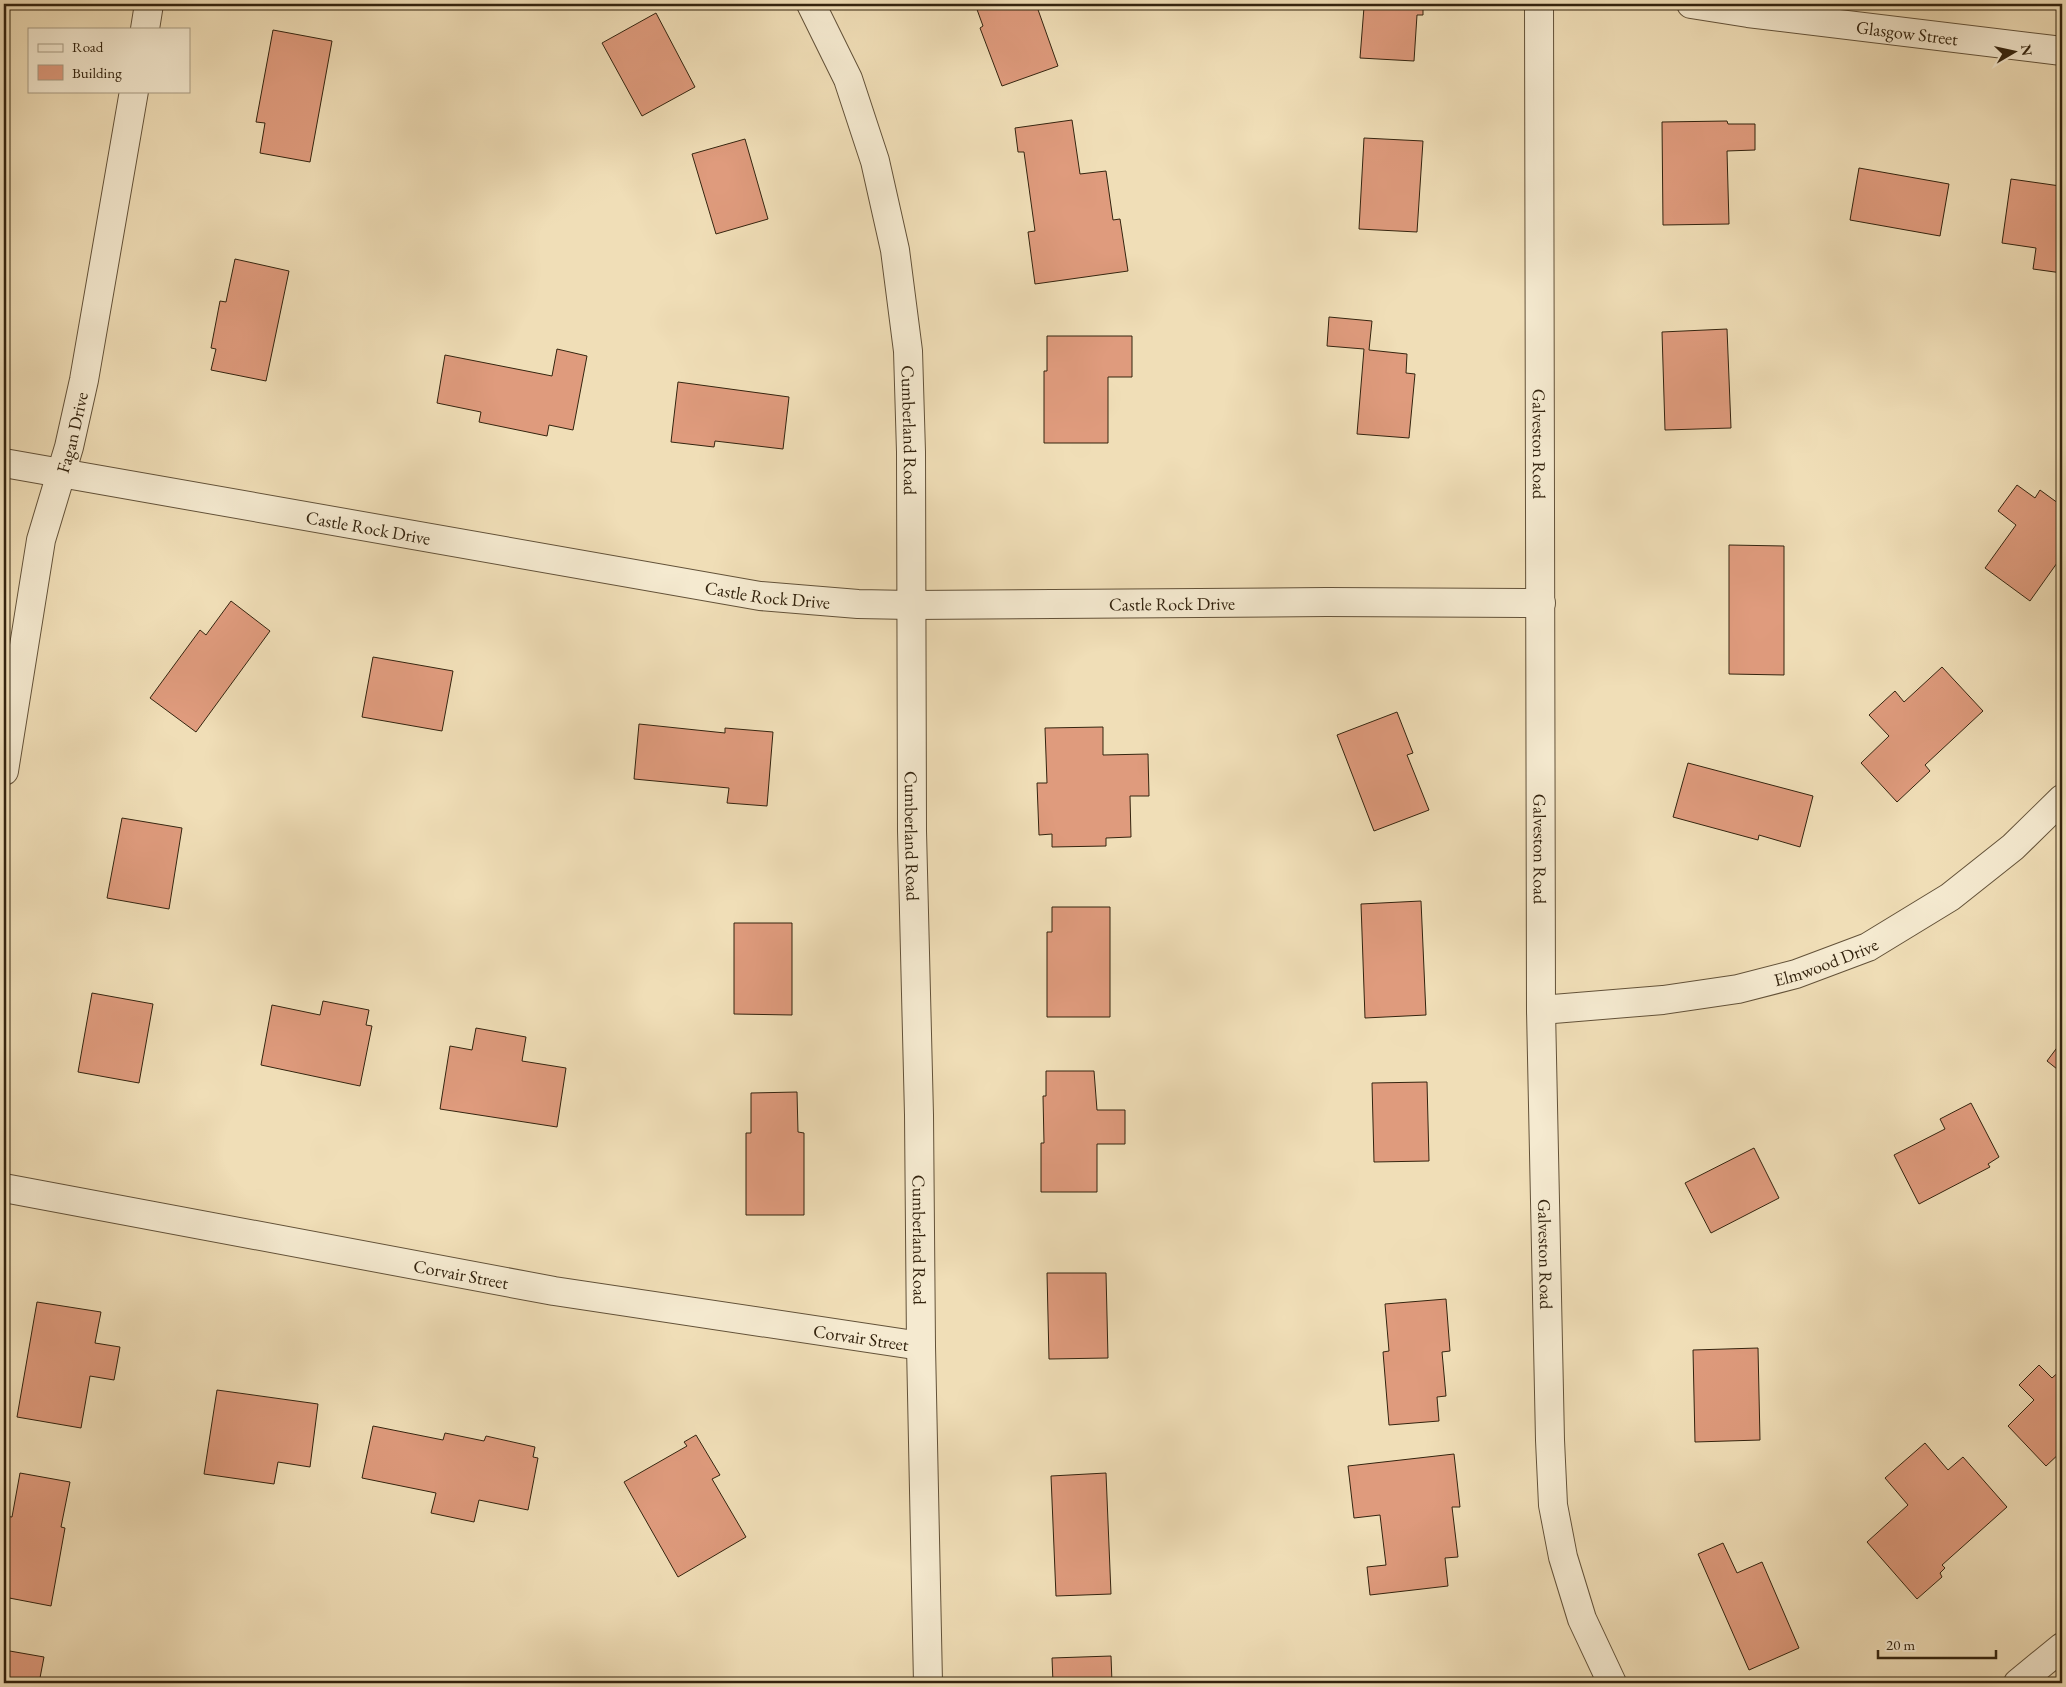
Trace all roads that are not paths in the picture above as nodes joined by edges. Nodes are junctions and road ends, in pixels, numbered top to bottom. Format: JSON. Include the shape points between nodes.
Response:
{"nodes":[{"id":1,"x":149,"y":4,"type":"edge"},
{"id":2,"x":811,"y":4,"type":"edge"},
{"id":3,"x":1539,"y":4,"type":"edge"},
{"id":4,"x":1691,"y":4,"type":"edge"},
{"id":5,"x":145,"y":28,"type":"edge"},
{"id":6,"x":2062,"y":51,"type":"edge"},
{"id":7,"x":134,"y":92,"type":"edge"},
{"id":8,"x":4,"y":463,"type":"edge"},
{"id":9,"x":60,"y":473,"type":"junction"},
{"id":10,"x":1542,"y":603,"type":"junction"},
{"id":11,"x":911,"y":606,"type":"junction"},
{"id":12,"x":4,"y":771,"type":"edge"},
{"id":13,"x":2062,"y":799,"type":"edge"},
{"id":14,"x":1541,"y":1010,"type":"junction"},
{"id":15,"x":4,"y":1188,"type":"edge"},
{"id":16,"x":921,"y":1346,"type":"junction"},
{"id":17,"x":2062,"y":1647,"type":"edge"},
{"id":18,"x":928,"y":1683,"type":"edge"},
{"id":19,"x":1612,"y":1683,"type":"edge"},
{"id":20,"x":2018,"y":1683,"type":"edge"}],
"edges":[{"from":1,"to":5,"type":"street"},
{"from":2,"to":11,"type":"street","name":"Cumberland Road","via":[[851,88],[875,161],[895,250],[908,350]]},
{"from":3,"to":10,"type":"street","name":"Galveston Road"},
{"from":4,"to":6,"type":"street","name":"Glasgow Street","via":[[1748,14]]},
{"from":7,"to":9,"type":"street","name":"Fagan Drive","via":[[84,380]]},
{"from":8,"to":9,"type":"street","name":"Castle Rock Drive"},
{"from":9,"to":11,"type":"street","name":"Castle Rock Drive","via":[[760,596]]},
{"from":9,"to":12,"type":"street","name":"Fagan Drive","via":[[41,540]]},
{"from":10,"to":11,"type":"street","name":"Castle Rock Drive"},
{"from":10,"to":14,"type":"street","name":"Galveston Road"},
{"from":11,"to":16,"type":"street","name":"Cumberland Road"},
{"from":13,"to":14,"type":"street","name":"Elmwood Drive","via":[[2013,847],[1950,897],[1868,947],[1796,974],[1738,989],[1663,1000]]},
{"from":14,"to":19,"type":"street","name":"Galveston Road","via":[[1553,1505],[1563,1557],[1582,1619]]},
{"from":15,"to":16,"type":"street","name":"Corvair Street","via":[[554,1292]]},
{"from":16,"to":18,"type":"street","name":"Cumberland Road"},
{"from":17,"to":20,"type":"street"}]}
